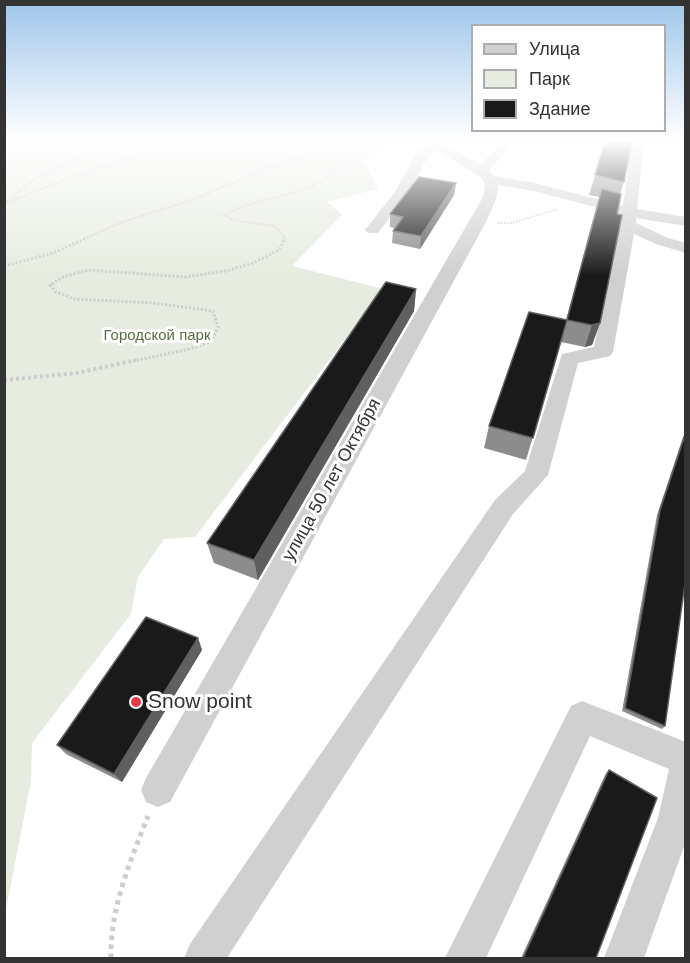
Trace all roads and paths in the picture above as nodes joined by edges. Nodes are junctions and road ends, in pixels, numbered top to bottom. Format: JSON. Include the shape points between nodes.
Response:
{"nodes":[{"id":1,"x":25,"y":187,"type":"edge"},
{"id":2,"x":45,"y":187,"type":"edge"},
{"id":3,"x":223,"y":187,"type":"edge"},
{"id":4,"x":307,"y":187,"type":"edge"},
{"id":5,"x":405,"y":187,"type":"edge"},
{"id":6,"x":492,"y":187,"type":"edge"},
{"id":7,"x":535,"y":187,"type":"edge"},
{"id":8,"x":633,"y":187,"type":"edge"},
{"id":9,"x":4,"y":203,"type":"edge"},
{"id":10,"x":597,"y":204,"type":"junction"},
{"id":11,"x":629,"y":218,"type":"junction"},
{"id":12,"x":479,"y":220,"type":"junction"},
{"id":13,"x":686,"y":222,"type":"edge"},
{"id":14,"x":373,"y":230,"type":"dead end"},
{"id":15,"x":686,"y":248,"type":"edge"},
{"id":16,"x":4,"y":266,"type":"edge"},
{"id":17,"x":4,"y":380,"type":"edge"},
{"id":18,"x":686,"y":759,"type":"edge"},
{"id":19,"x":686,"y":766,"type":"edge"},
{"id":20,"x":158,"y":790,"type":"joint"},
{"id":21,"x":111,"y":958,"type":"edge"},
{"id":22,"x":204,"y":958,"type":"edge"},
{"id":23,"x":465,"y":958,"type":"edge"},
{"id":24,"x":624,"y":958,"type":"edge"}],
"edges":[{"from":1,"to":9,"type":"path"},
{"from":2,"to":9,"type":"path"},
{"from":3,"to":16,"type":"path","via":[[120,223],[53,253]]},
{"from":4,"to":17,"type":"path","via":[[235,207],[224,215],[274,226],[285,237],[279,250],[253,263],[184,277],[88,270],[50,285],[56,292],[74,299],[213,311],[218,327],[212,341],[77,373]]},
{"from":5,"to":14,"type":"street"},
{"from":6,"to":12,"type":"street","name":"улица 50 лет Октября"},
{"from":7,"to":10,"type":"street"},
{"from":8,"to":11,"type":"street"},
{"from":10,"to":11,"type":"street"},
{"from":10,"to":12,"type":"path","via":[[560,208],[508,224]]},
{"from":11,"to":13,"type":"street"},
{"from":11,"to":15,"type":"street","via":[[662,241]]},
{"from":11,"to":22,"type":"street","via":[[603,352],[569,358],[536,475],[504,507]]},
{"from":12,"to":20,"type":"street","name":"улица 50 лет Октября"},
{"from":18,"to":23,"type":"street","via":[[582,717]]},
{"from":19,"to":24,"type":"street","via":[[676,818]]},
{"from":20,"to":21,"type":"path","via":[[118,897]]}]}
